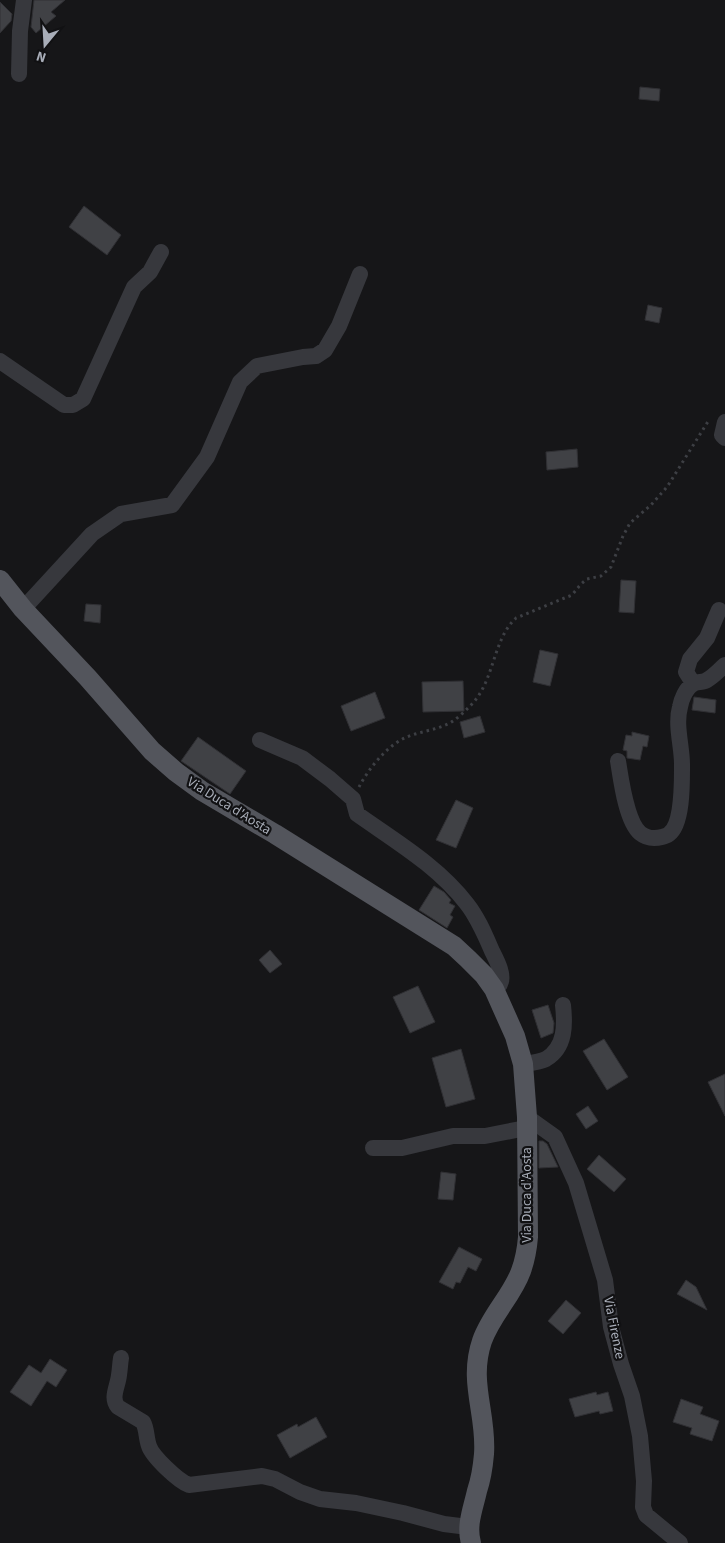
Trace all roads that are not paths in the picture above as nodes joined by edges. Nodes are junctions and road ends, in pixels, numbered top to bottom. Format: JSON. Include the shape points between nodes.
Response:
{"nodes":[{"id":1,"x":24,"y":0,"type":"edge"},
{"id":2,"x":19,"y":74,"type":"dead end"},
{"id":3,"x":161,"y":252,"type":"dead end"},
{"id":4,"x":360,"y":274,"type":"dead end"},
{"id":5,"x":0,"y":361,"type":"edge"},
{"id":6,"x":725,"y":422,"type":"edge"},
{"id":7,"x":725,"y":438,"type":"edge"},
{"id":8,"x":0,"y":580,"type":"edge"},
{"id":9,"x":23,"y":610,"type":"junction"},
{"id":10,"x":719,"y":610,"type":"dead end"},
{"id":11,"x":725,"y":665,"type":"edge"},
{"id":12,"x":693,"y":683,"type":"junction"},
{"id":13,"x":260,"y":740,"type":"dead end"},
{"id":14,"x":618,"y":761,"type":"dead end"},
{"id":15,"x":494,"y":989,"type":"junction"},
{"id":16,"x":563,"y":1004,"type":"dead end"},
{"id":17,"x":523,"y":1064,"type":"junction"},
{"id":18,"x":527,"y":1122,"type":"junction"},
{"id":19,"x":373,"y":1148,"type":"dead end"},
{"id":20,"x":120,"y":1358,"type":"dead end"},
{"id":21,"x":470,"y":1535,"type":"edge"},
{"id":22,"x":680,"y":1543,"type":"edge"}],
"edges":[{"from":1,"to":2,"type":"street"},
{"from":3,"to":5,"type":"street","via":[[150,272],[134,287],[83,399],[73,405],[64,405]]},
{"from":4,"to":9,"type":"street","via":[[339,326],[325,350],[316,356],[257,366],[240,382],[207,457],[172,505],[121,514],[92,534]]},
{"from":6,"to":7,"type":"street","via":[[722,435]]},
{"from":8,"to":9,"type":"main road","name":"Via Duca d'Aosta"},
{"from":9,"to":15,"type":"main road","name":"Via Duca d'Aosta","via":[[152,752],[176,772],[454,946]]},
{"from":10,"to":12,"type":"street","via":[[707,638],[690,659],[686,672]]},
{"from":11,"to":12,"type":"street","via":[[708,680]]},
{"from":12,"to":14,"type":"street","via":[[680,707],[680,811],[678,822],[669,834],[650,838],[640,833],[632,820]]},
{"from":13,"to":15,"type":"street","via":[[302,758],[354,799],[357,814],[450,885],[468,905],[499,966],[500,984]]},
{"from":15,"to":17,"type":"main road","name":"Via Duca d'Aosta","via":[[515,1036]]},
{"from":16,"to":17,"type":"street","via":[[563,1035],[558,1048],[546,1059]]},
{"from":17,"to":18,"type":"main road","name":"Via Duca d'Aosta"},
{"from":18,"to":19,"type":"street","via":[[485,1136],[453,1136],[402,1148]]},
{"from":18,"to":21,"type":"main road","name":"Via Duca d'Aosta","via":[[526,1255],[512,1288],[490,1323],[478,1355],[477,1393],[484,1453]]},
{"from":18,"to":22,"type":"street","name":"Via Firenze","via":[[555,1137],[576,1183],[605,1280],[611,1328],[632,1396],[640,1436],[643,1507],[646,1515]]},
{"from":20,"to":21,"type":"street","via":[[115,1404],[143,1422],[152,1452],[181,1481],[189,1484],[262,1476],[320,1499],[403,1513]]}]}
